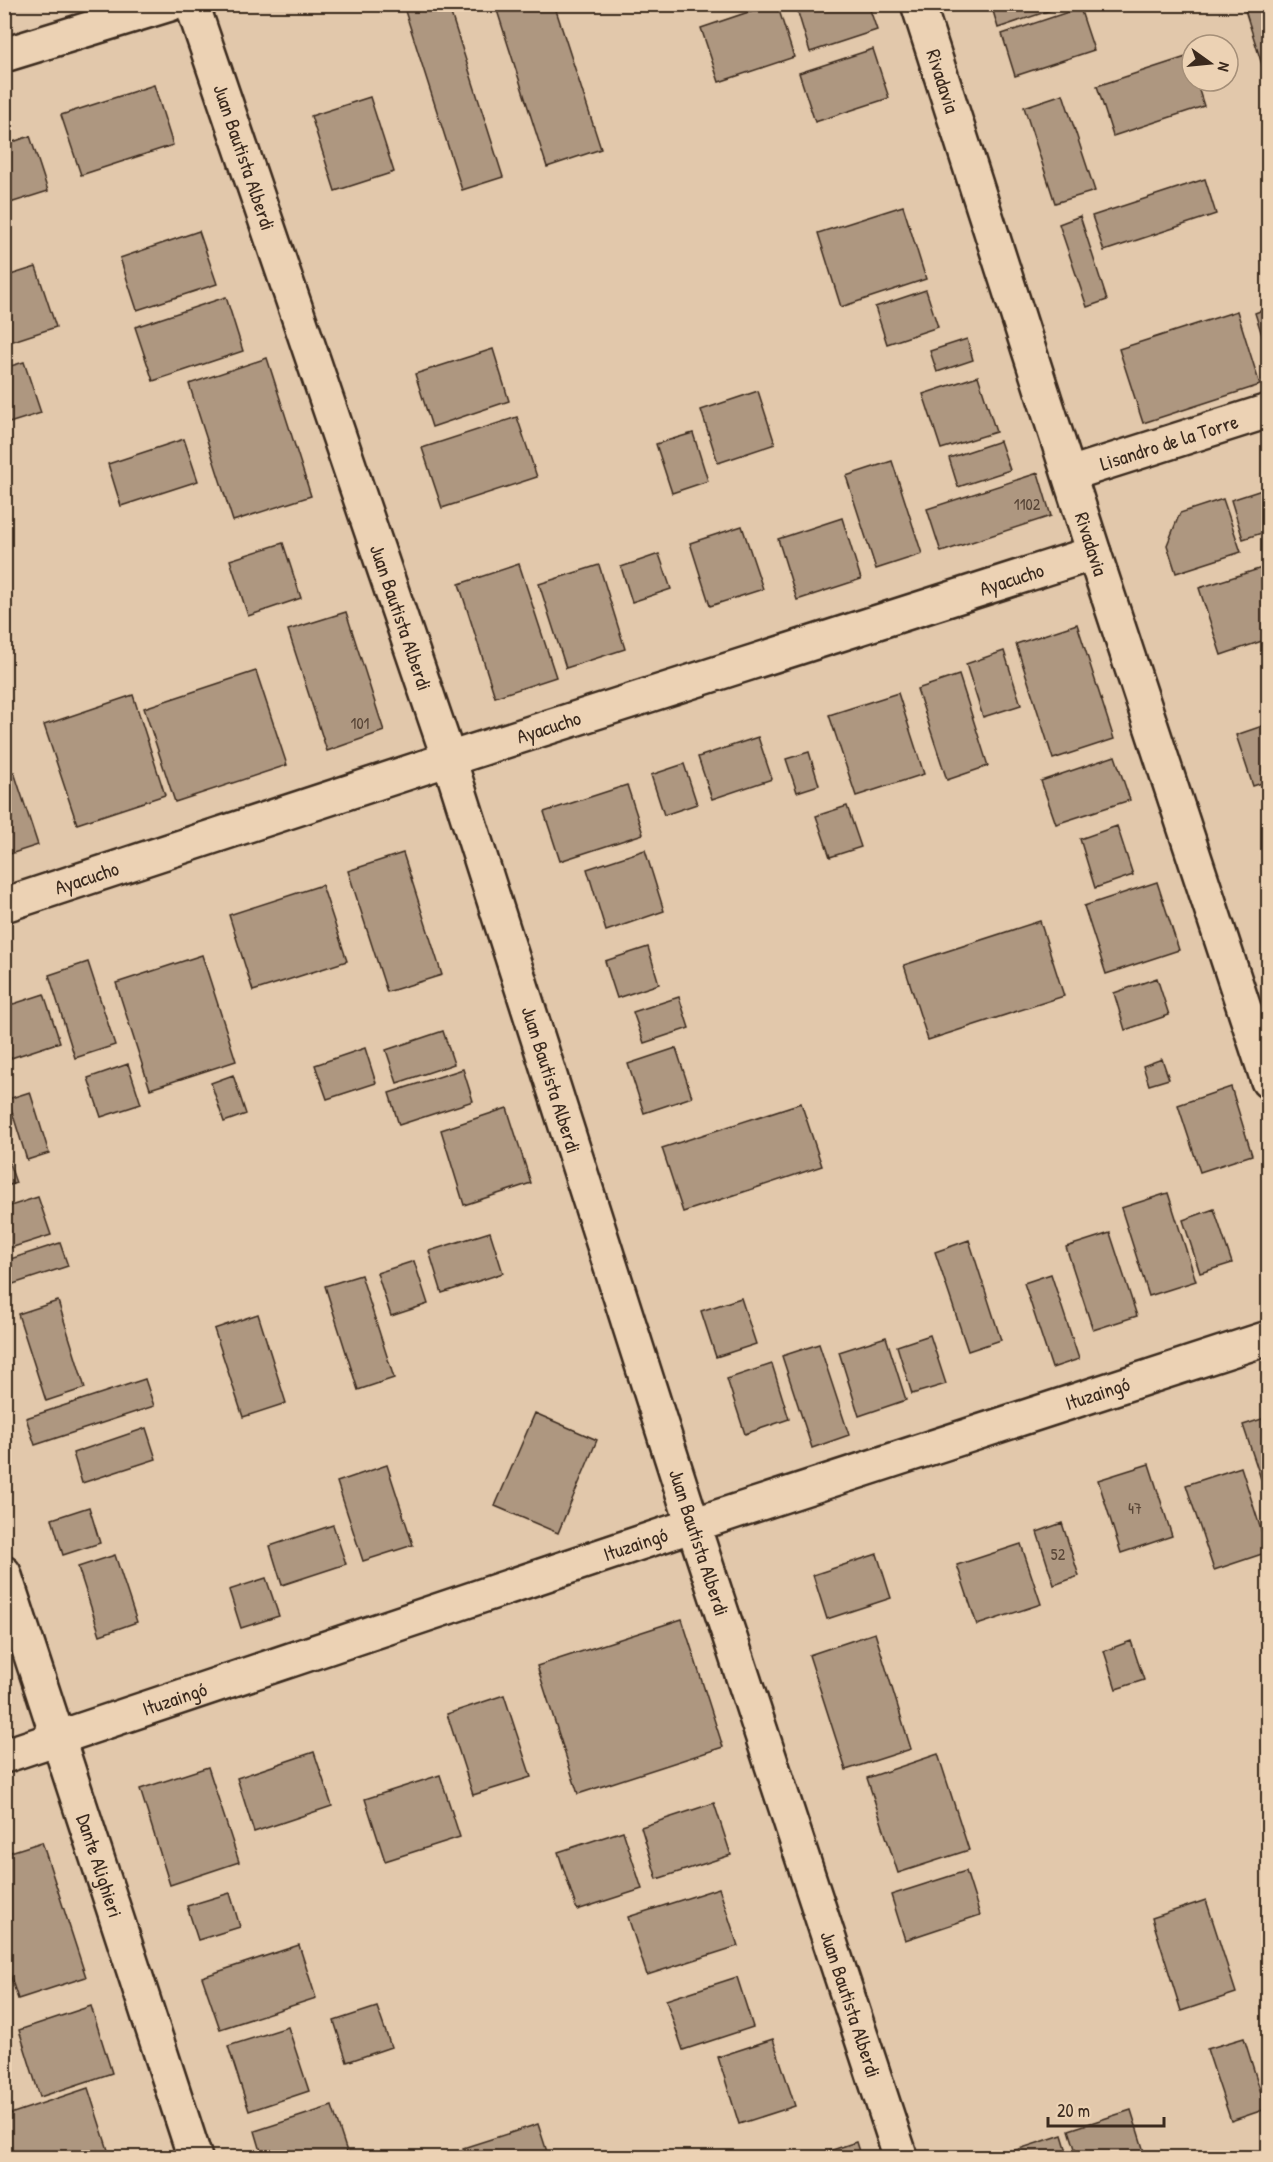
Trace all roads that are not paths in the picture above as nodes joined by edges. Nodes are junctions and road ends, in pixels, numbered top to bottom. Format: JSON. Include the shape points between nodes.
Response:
{"nodes":[{"id":1,"x":170,"y":4,"type":"edge"},
{"id":2,"x":192,"y":4,"type":"edge"},
{"id":3,"x":918,"y":4,"type":"edge"},
{"id":4,"x":4,"y":55,"type":"edge"},
{"id":5,"x":1269,"y":411,"type":"edge"},
{"id":6,"x":1070,"y":474,"type":"junction"},
{"id":7,"x":1094,"y":553,"type":"junction"},
{"id":8,"x":449,"y":759,"type":"junction"},
{"id":9,"x":4,"y":905,"type":"edge"},
{"id":10,"x":1269,"y":1081,"type":"edge"},
{"id":11,"x":1269,"y":1338,"type":"edge"},
{"id":12,"x":693,"y":1525,"type":"junction"},
{"id":13,"x":4,"y":1573,"type":"edge"},
{"id":14,"x":59,"y":1738,"type":"junction"},
{"id":15,"x":4,"y":1756,"type":"edge"},
{"id":16,"x":195,"y":2157,"type":"edge"},
{"id":17,"x":901,"y":2157,"type":"edge"}],
"edges":[{"from":1,"to":4,"type":"street"},
{"from":2,"to":8,"type":"street","name":"Juan Bautista Alberdi"},
{"from":3,"to":6,"type":"street","name":"Rivadavia"},
{"from":5,"to":6,"type":"street","name":"Lisandro de la Torre"},
{"from":6,"to":7,"type":"street","name":"Rivadavia"},
{"from":7,"to":8,"type":"street","name":"Ayacucho"},
{"from":7,"to":10,"type":"street","name":"Rivadavia"},
{"from":8,"to":9,"type":"street","name":"Ayacucho"},
{"from":8,"to":12,"type":"street","name":"Juan Bautista Alberdi"},
{"from":11,"to":12,"type":"street","name":"Ituzaingó"},
{"from":12,"to":14,"type":"street","name":"Ituzaingó"},
{"from":12,"to":17,"type":"street","name":"Juan Bautista Alberdi"},
{"from":13,"to":14,"type":"street","name":"Dante Alighieri"},
{"from":14,"to":15,"type":"street","name":"Ituzaingó"},
{"from":14,"to":16,"type":"street","name":"Dante Alighieri"}]}
